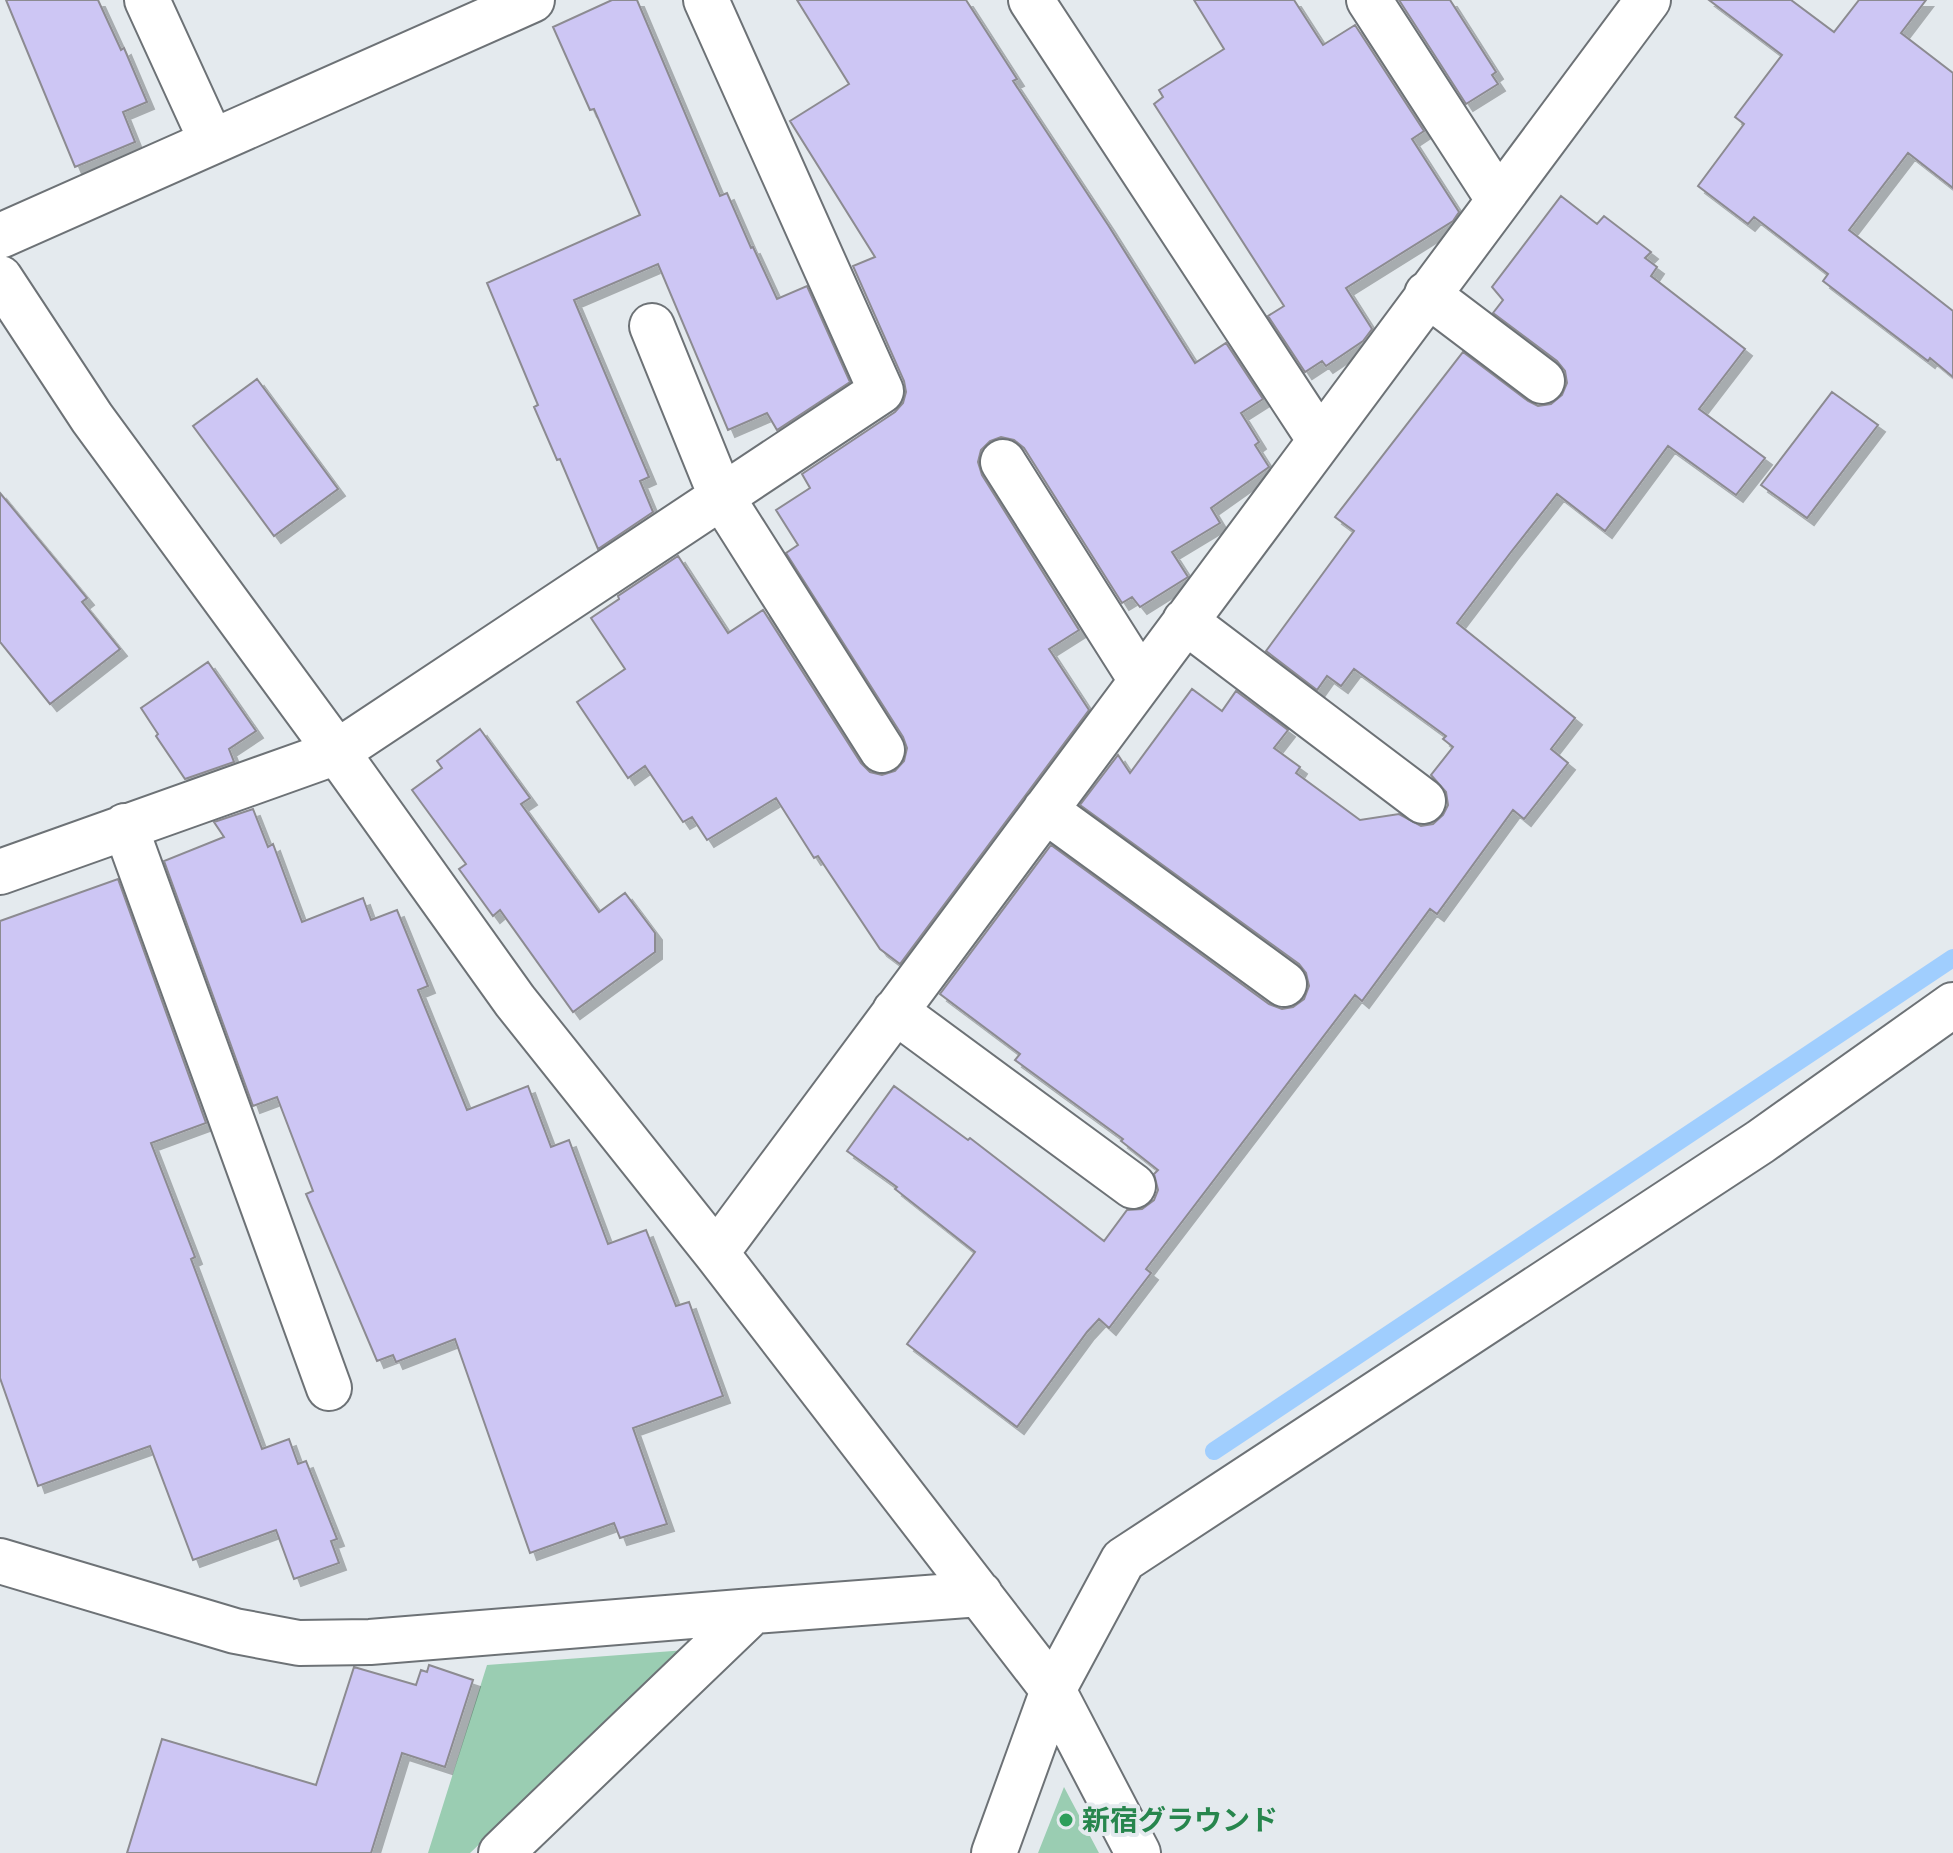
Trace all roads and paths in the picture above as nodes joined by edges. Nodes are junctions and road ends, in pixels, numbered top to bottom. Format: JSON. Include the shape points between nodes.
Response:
{"nodes":[{"id":1,"x":147,"y":0,"type":"edge"},
{"id":2,"x":532,"y":0,"type":"edge"},
{"id":3,"x":706,"y":0,"type":"edge"},
{"id":4,"x":1031,"y":0,"type":"edge"},
{"id":5,"x":1369,"y":0,"type":"edge"},
{"id":6,"x":1648,"y":0,"type":"edge"},
{"id":7,"x":212,"y":142,"type":"junction"},
{"id":8,"x":1498,"y":199,"type":"junction"},
{"id":9,"x":0,"y":236,"type":"edge"},
{"id":10,"x":0,"y":278,"type":"edge"},
{"id":11,"x":1427,"y":294,"type":"junction"},
{"id":12,"x":652,"y":326,"type":"dead end"},
{"id":13,"x":1542,"y":381,"type":"dead end"},
{"id":14,"x":1319,"y":439,"type":"junction"},
{"id":15,"x":1003,"y":462,"type":"dead end"},
{"id":16,"x":721,"y":496,"type":"junction"},
{"id":17,"x":1185,"y":621,"type":"junction"},
{"id":18,"x":1141,"y":680,"type":"junction"},
{"id":19,"x":882,"y":750,"type":"dead end"},
{"id":20,"x":337,"y":752,"type":"junction"},
{"id":21,"x":1423,"y":801,"type":"dead end"},
{"id":22,"x":1045,"y":810,"type":"junction"},
{"id":23,"x":125,"y":826,"type":"junction"},
{"id":24,"x":0,"y":872,"type":"edge"},
{"id":25,"x":1284,"y":984,"type":"dead end"},
{"id":26,"x":1953,"y":1005,"type":"edge"},
{"id":27,"x":895,"y":1011,"type":"junction"},
{"id":28,"x":1133,"y":1186,"type":"dead end"},
{"id":29,"x":716,"y":1253,"type":"junction"},
{"id":30,"x":329,"y":1388,"type":"dead end"},
{"id":31,"x":0,"y":1561,"type":"edge"},
{"id":32,"x":980,"y":1594,"type":"junction"},
{"id":33,"x":753,"y":1611,"type":"junction"},
{"id":34,"x":1053,"y":1690,"type":"junction"},
{"id":35,"x":501,"y":1853,"type":"edge"},
{"id":36,"x":994,"y":1853,"type":"edge"},
{"id":37,"x":1138,"y":1853,"type":"edge"}],
"edges":[{"from":1,"to":7,"type":"street"},
{"from":2,"to":7,"type":"street"},
{"from":3,"to":16,"type":"street","via":[[881,391]]},
{"from":4,"to":14,"type":"street"},
{"from":5,"to":8,"type":"street"},
{"from":6,"to":8,"type":"street"},
{"from":7,"to":9,"type":"street"},
{"from":8,"to":11,"type":"street"},
{"from":10,"to":20,"type":"street","via":[[92,418]]},
{"from":11,"to":13,"type":"street"},
{"from":11,"to":14,"type":"street"},
{"from":12,"to":16,"type":"street"},
{"from":14,"to":17,"type":"street"},
{"from":15,"to":18,"type":"street"},
{"from":16,"to":19,"type":"street"},
{"from":16,"to":20,"type":"street"},
{"from":17,"to":18,"type":"street"},
{"from":17,"to":21,"type":"street"},
{"from":18,"to":22,"type":"street"},
{"from":20,"to":23,"type":"street"},
{"from":20,"to":29,"type":"street","via":[[515,1001]]},
{"from":22,"to":25,"type":"street"},
{"from":22,"to":27,"type":"street"},
{"from":23,"to":24,"type":"street"},
{"from":23,"to":30,"type":"street"},
{"from":26,"to":34,"type":"street","via":[[1760,1142],[1123,1560]]},
{"from":27,"to":28,"type":"street"},
{"from":27,"to":29,"type":"street"},
{"from":29,"to":32,"type":"street"},
{"from":31,"to":33,"type":"street","via":[[235,1631],[299,1643]]},
{"from":32,"to":33,"type":"street"},
{"from":32,"to":34,"type":"street"},
{"from":33,"to":35,"type":"street"},
{"from":34,"to":36,"type":"street"},
{"from":34,"to":37,"type":"street"}]}
